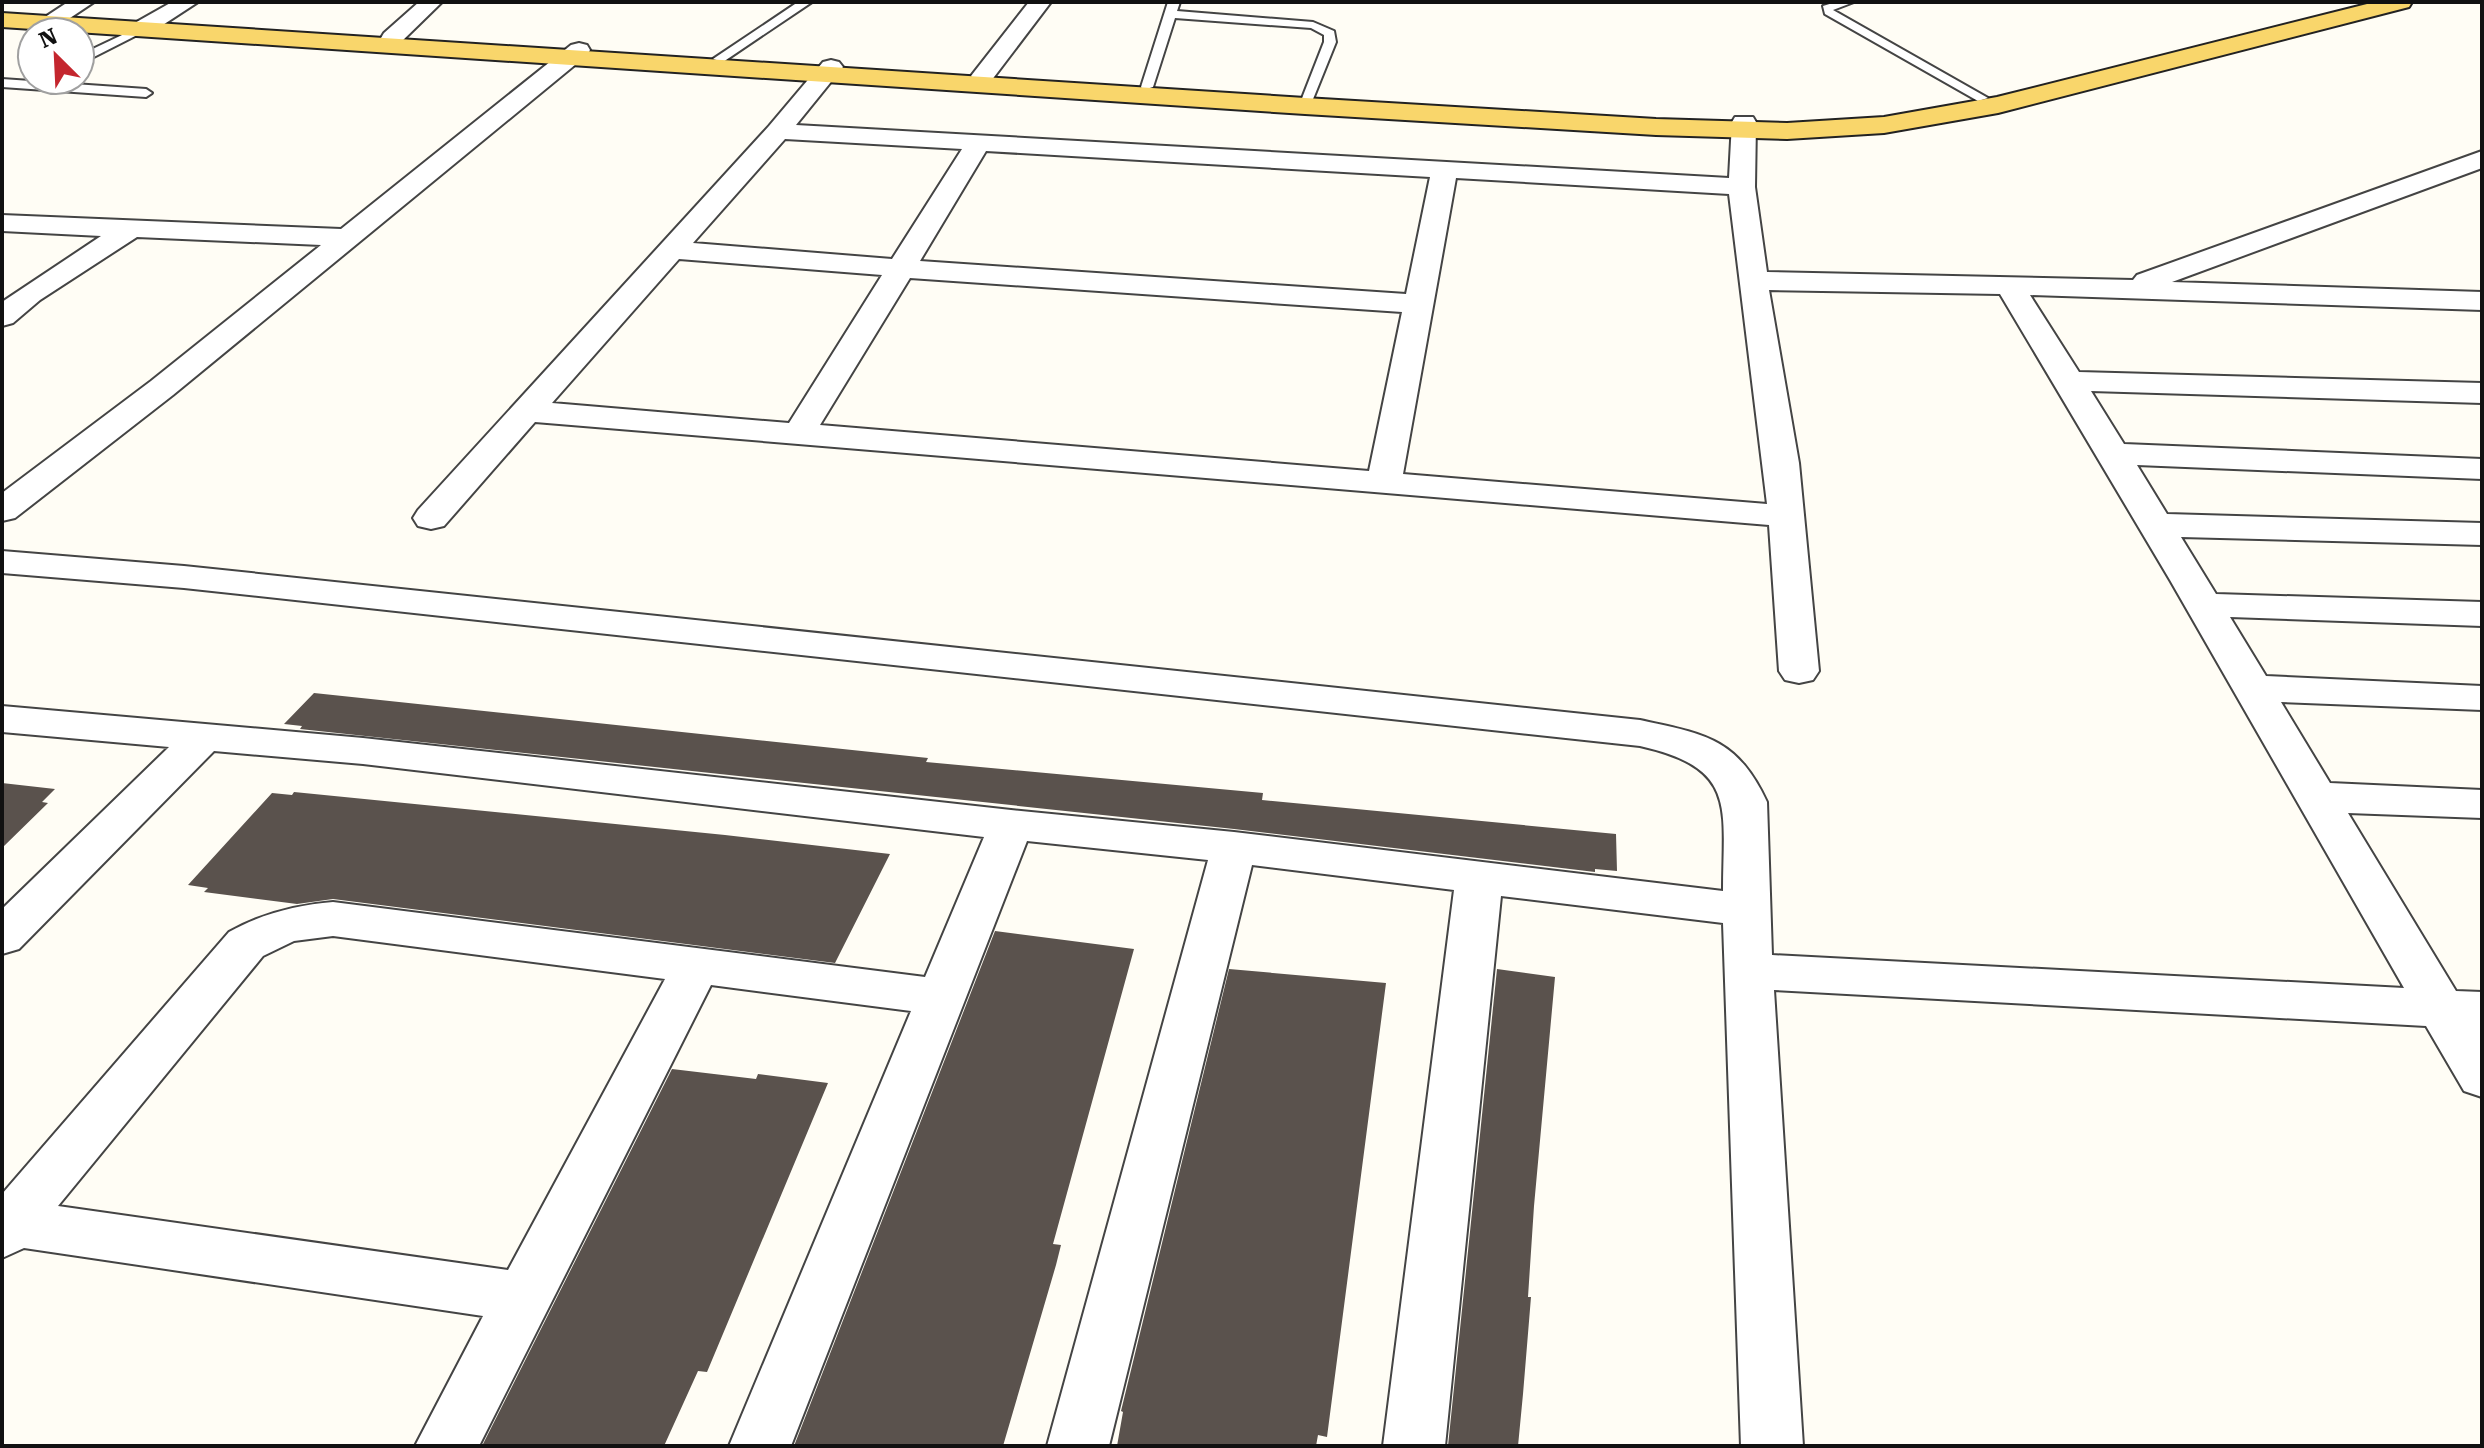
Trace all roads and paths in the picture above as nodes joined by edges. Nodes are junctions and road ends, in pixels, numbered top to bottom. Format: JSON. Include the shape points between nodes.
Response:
{"nodes":[{"id":1,"x":83,"y":2,"type":"edge"},
{"id":2,"x":187,"y":2,"type":"edge"},
{"id":3,"x":431,"y":2,"type":"edge"},
{"id":4,"x":806,"y":2,"type":"edge"},
{"id":5,"x":1040,"y":2,"type":"edge"},
{"id":6,"x":1848,"y":2,"type":"edge"},
{"id":7,"x":2362,"y":2,"type":"edge"},
{"id":8,"x":2401,"y":2,"type":"edge"},
{"id":9,"x":1172,"y":8,"type":"edge"},
{"id":10,"x":2,"y":13,"type":"edge"},
{"id":11,"x":24,"y":16,"type":"edge"},
{"id":12,"x":60,"y":16,"type":"edge"},
{"id":13,"x":96,"y":23,"type":"edge"},
{"id":14,"x":147,"y":26,"type":"junction"},
{"id":15,"x":392,"y":38,"type":"junction"},
{"id":16,"x":96,"y":52,"type":"edge"},
{"id":17,"x":575,"y":54,"type":"junction"},
{"id":18,"x":719,"y":59,"type":"junction"},
{"id":19,"x":828,"y":70,"type":"junction"},
{"id":20,"x":983,"y":76,"type":"junction"},
{"id":21,"x":1147,"y":87,"type":"junction"},
{"id":22,"x":96,"y":88,"type":"edge"},
{"id":23,"x":146,"y":93,"type":"dead end"},
{"id":24,"x":16,"y":94,"type":"edge"},
{"id":25,"x":12,"y":96,"type":"dead end"},
{"id":26,"x":1982,"y":98,"type":"junction"},
{"id":27,"x":1307,"y":102,"type":"junction"},
{"id":28,"x":1744,"y":126,"type":"junction"},
{"id":29,"x":778,"y":131,"type":"junction"},
{"id":30,"x":979,"y":142,"type":"junction"},
{"id":31,"x":2482,"y":159,"type":"edge"},
{"id":32,"x":1445,"y":169,"type":"junction"},
{"id":33,"x":1742,"y":187,"type":"junction"},
{"id":34,"x":2,"y":223,"type":"edge"},
{"id":35,"x":132,"y":228,"type":"junction"},
{"id":36,"x":348,"y":238,"type":"junction"},
{"id":37,"x":672,"y":250,"type":"junction"},
{"id":38,"x":901,"y":268,"type":"junction"},
{"id":39,"x":1753,"y":281,"type":"junction"},
{"id":40,"x":2009,"y":285,"type":"junction"},
{"id":41,"x":2127,"y":289,"type":"junction"},
{"id":42,"x":16,"y":294,"type":"edge"},
{"id":43,"x":2482,"y":301,"type":"edge"},
{"id":44,"x":1419,"y":304,"type":"junction"},
{"id":45,"x":2,"y":317,"type":"edge"},
{"id":46,"x":2069,"y":381,"type":"junction"},
{"id":47,"x":2482,"y":393,"type":"edge"},
{"id":48,"x":526,"y":411,"type":"junction"},
{"id":49,"x":799,"y":433,"type":"junction"},
{"id":50,"x":2114,"y":454,"type":"junction"},
{"id":51,"x":2482,"y":469,"type":"edge"},
{"id":52,"x":2,"y":473,"type":"edge"},
{"id":53,"x":46,"y":476,"type":"junction"},
{"id":54,"x":1384,"y":482,"type":"junction"},
{"id":55,"x":2,"y":510,"type":"edge"},
{"id":56,"x":1786,"y":516,"type":"junction"},
{"id":57,"x":431,"y":518,"type":"dead end"},
{"id":58,"x":2156,"y":525,"type":"junction"},
{"id":59,"x":2482,"y":534,"type":"edge"},
{"id":60,"x":2,"y":562,"type":"edge"},
{"id":61,"x":2202,"y":605,"type":"junction"},
{"id":62,"x":2482,"y":614,"type":"edge"},
{"id":63,"x":1799,"y":671,"type":"dead end"},
{"id":64,"x":2251,"y":688,"type":"junction"},
{"id":65,"x":2482,"y":698,"type":"edge"},
{"id":66,"x":2,"y":719,"type":"edge"},
{"id":67,"x":205,"y":736,"type":"junction"},
{"id":68,"x":2314,"y":797,"type":"junction"},
{"id":69,"x":2482,"y":804,"type":"edge"},
{"id":70,"x":1011,"y":825,"type":"junction"},
{"id":71,"x":1234,"y":847,"type":"junction"},
{"id":72,"x":1479,"y":879,"type":"junction"},
{"id":73,"x":1747,"y":910,"type":"junction"},
{"id":74,"x":2,"y":937,"type":"edge"},
{"id":75,"x":697,"y":965,"type":"junction"},
{"id":76,"x":1748,"y":971,"type":"junction"},
{"id":77,"x":940,"y":997,"type":"junction"},
{"id":78,"x":2462,"y":1010,"type":"edge"},
{"id":79,"x":2482,"y":1077,"type":"edge"},
{"id":80,"x":7,"y":1228,"type":"edge"},
{"id":81,"x":524,"y":1297,"type":"junction"},
{"id":82,"x":446,"y":1446,"type":"edge"},
{"id":83,"x":760,"y":1446,"type":"edge"},
{"id":84,"x":1078,"y":1446,"type":"edge"},
{"id":85,"x":1414,"y":1446,"type":"edge"},
{"id":86,"x":1772,"y":1446,"type":"edge"}],
"edges":[{"from":1,"to":12,"type":"street"},
{"from":2,"to":14,"type":"street"},
{"from":3,"to":15,"type":"street"},
{"from":4,"to":18,"type":"lane"},
{"from":5,"to":20,"type":"street"},
{"from":6,"to":26,"type":"lane","via":[[1827,8]]},
{"from":7,"to":26,"type":"main road"},
{"from":8,"to":28,"type":"main road","via":[[1998,105],[1839,130]]},
{"from":9,"to":21,"type":"lane"},
{"from":9,"to":27,"type":"lane","via":[[1326,29],[1330,42]]},
{"from":10,"to":11,"type":"main road"},
{"from":13,"to":14,"type":"main road"},
{"from":14,"to":15,"type":"main road"},
{"from":14,"to":16,"type":"lane"},
{"from":14,"to":17,"type":"main road"},
{"from":15,"to":17,"type":"main road"},
{"from":17,"to":18,"type":"main road"},
{"from":17,"to":19,"type":"main road"},
{"from":17,"to":36,"type":"street"},
{"from":18,"to":19,"type":"main road"},
{"from":19,"to":20,"type":"main road"},
{"from":19,"to":27,"type":"main road"},
{"from":19,"to":29,"type":"street"},
{"from":20,"to":21,"type":"main road"},
{"from":21,"to":27,"type":"main road"},
{"from":22,"to":23,"type":"lane"},
{"from":24,"to":25,"type":"lane"},
{"from":26,"to":28,"type":"main road","via":[[1829,121]]},
{"from":27,"to":28,"type":"main road"},
{"from":28,"to":33,"type":"street"},
{"from":29,"to":30,"type":"street"},
{"from":29,"to":37,"type":"street"},
{"from":30,"to":32,"type":"street"},
{"from":30,"to":38,"type":"street"},
{"from":31,"to":41,"type":"street"},
{"from":32,"to":33,"type":"street"},
{"from":32,"to":44,"type":"street"},
{"from":33,"to":39,"type":"street"},
{"from":34,"to":35,"type":"street"},
{"from":35,"to":36,"type":"street"},
{"from":35,"to":42,"type":"street"},
{"from":36,"to":53,"type":"street"},
{"from":37,"to":38,"type":"street"},
{"from":37,"to":48,"type":"street"},
{"from":38,"to":44,"type":"street"},
{"from":38,"to":49,"type":"street"},
{"from":39,"to":40,"type":"street"},
{"from":39,"to":56,"type":"street"},
{"from":40,"to":41,"type":"street"},
{"from":40,"to":46,"type":"street"},
{"from":41,"to":43,"type":"street"},
{"from":42,"to":45,"type":"street"},
{"from":44,"to":54,"type":"street"},
{"from":46,"to":47,"type":"street"},
{"from":46,"to":50,"type":"street"},
{"from":48,"to":49,"type":"street"},
{"from":48,"to":57,"type":"street"},
{"from":49,"to":54,"type":"street"},
{"from":50,"to":51,"type":"street"},
{"from":50,"to":58,"type":"street"},
{"from":52,"to":53,"type":"street"},
{"from":53,"to":55,"type":"street"},
{"from":54,"to":56,"type":"street"},
{"from":56,"to":63,"type":"street"},
{"from":58,"to":59,"type":"street"},
{"from":58,"to":61,"type":"street"},
{"from":60,"to":73,"type":"street","via":[[1640,733],[1714,757],[1736,778],[1745,802]]},
{"from":61,"to":62,"type":"street"},
{"from":61,"to":64,"type":"street"},
{"from":64,"to":65,"type":"street"},
{"from":64,"to":68,"type":"street"},
{"from":66,"to":67,"type":"street"},
{"from":67,"to":70,"type":"street"},
{"from":67,"to":74,"type":"street"},
{"from":68,"to":69,"type":"street"},
{"from":68,"to":78,"type":"street"},
{"from":70,"to":71,"type":"street"},
{"from":70,"to":77,"type":"street"},
{"from":71,"to":72,"type":"street"},
{"from":71,"to":84,"type":"street"},
{"from":72,"to":73,"type":"street"},
{"from":72,"to":85,"type":"street"},
{"from":73,"to":76,"type":"street"},
{"from":75,"to":77,"type":"street"},
{"from":75,"to":80,"type":"street","via":[[333,919],[294,922],[267,931],[246,944]]},
{"from":75,"to":81,"type":"street"},
{"from":76,"to":78,"type":"street"},
{"from":76,"to":86,"type":"street"},
{"from":77,"to":83,"type":"street"},
{"from":78,"to":79,"type":"street"},
{"from":80,"to":81,"type":"street"},
{"from":81,"to":82,"type":"street"}]}
